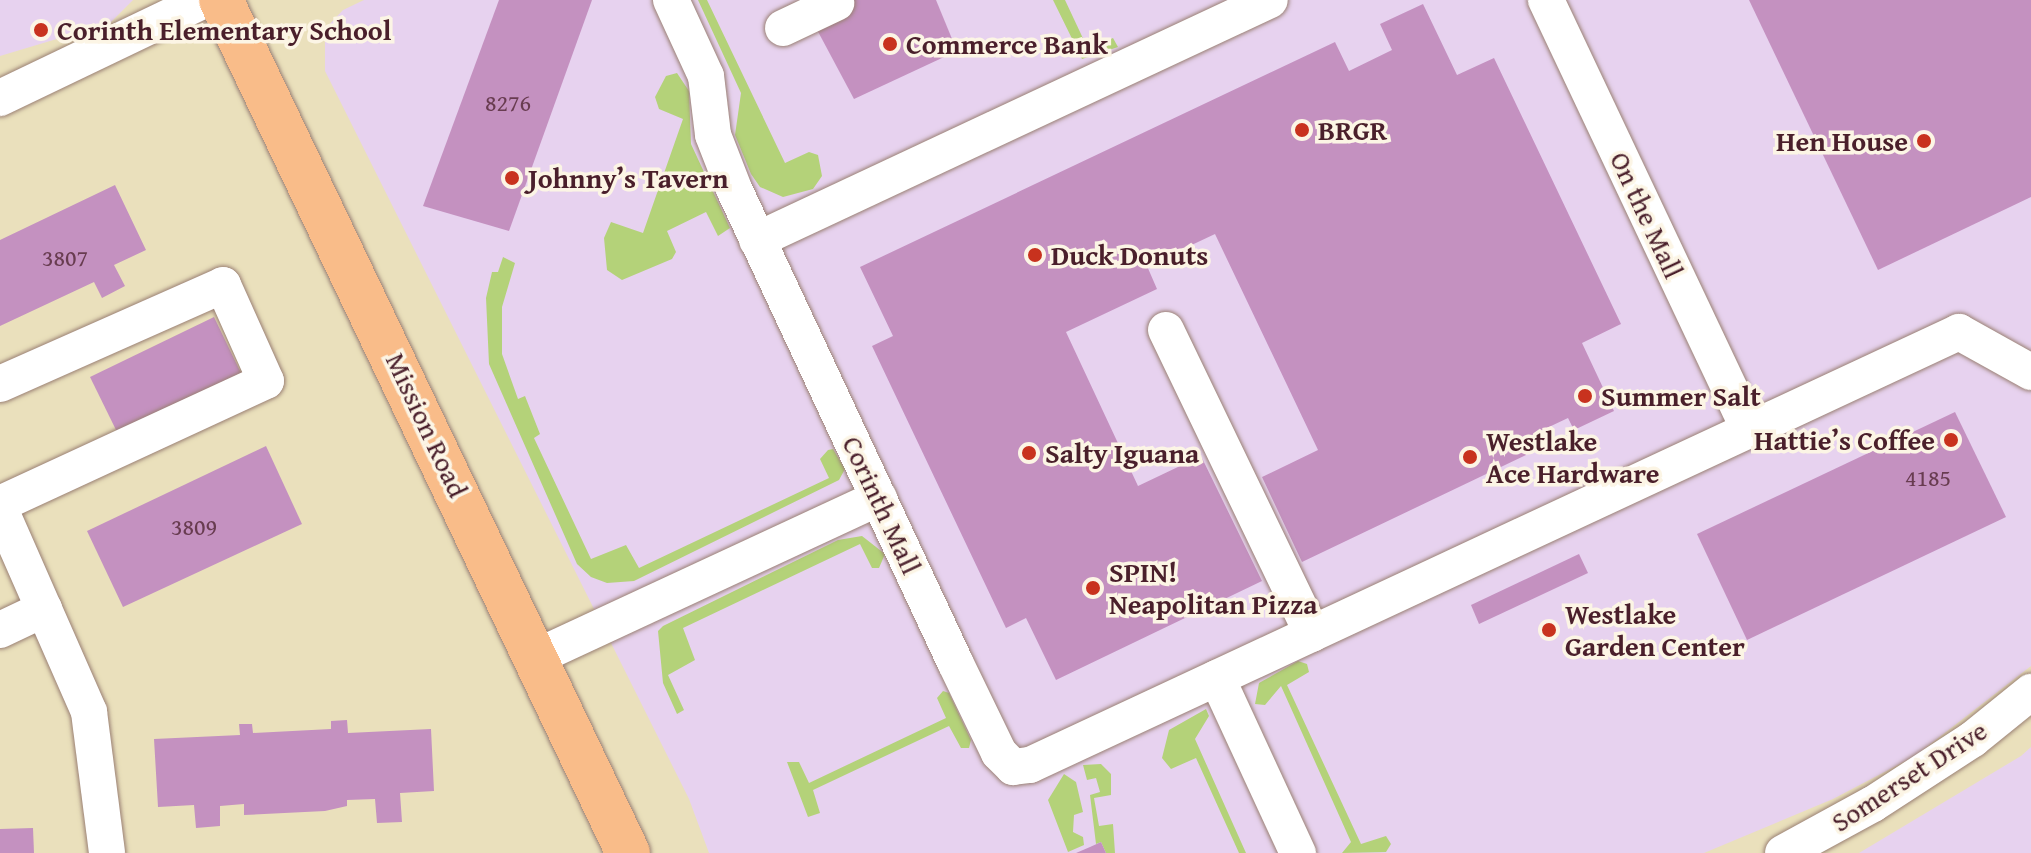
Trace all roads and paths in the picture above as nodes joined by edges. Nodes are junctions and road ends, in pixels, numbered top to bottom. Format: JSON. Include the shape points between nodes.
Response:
{"nodes":[{"id":1,"x":205,"y":0,"type":"edge"},
{"id":2,"x":221,"y":0,"type":"edge"},
{"id":3,"x":671,"y":0,"type":"edge"},
{"id":4,"x":1270,"y":0,"type":"edge"},
{"id":5,"x":1546,"y":0,"type":"edge"},
{"id":6,"x":836,"y":3,"type":"dead end"},
{"id":7,"x":787,"y":8,"type":"edge"},
{"id":8,"x":0,"y":98,"type":"edge"},
{"id":9,"x":757,"y":240,"type":"junction"},
{"id":10,"x":1166,"y":330,"type":"dead end"},
{"id":11,"x":2031,"y":372,"type":"edge"},
{"id":12,"x":0,"y":384,"type":"edge"},
{"id":13,"x":1749,"y":429,"type":"junction"},
{"id":14,"x":879,"y":498,"type":"junction"},
{"id":15,"x":0,"y":507,"type":"edge"},
{"id":16,"x":44,"y":609,"type":"junction"},
{"id":17,"x":0,"y":630,"type":"edge"},
{"id":18,"x":1312,"y":634,"type":"junction"},
{"id":19,"x":536,"y":657,"type":"junction"},
{"id":20,"x":1217,"y":678,"type":"junction"},
{"id":21,"x":2031,"y":692,"type":"edge"},
{"id":22,"x":107,"y":853,"type":"edge"},
{"id":23,"x":628,"y":853,"type":"edge"},
{"id":24,"x":1298,"y":853,"type":"edge"},
{"id":25,"x":1783,"y":853,"type":"edge"}],
"edges":[{"from":1,"to":8,"type":"street"},
{"from":2,"to":19,"type":"main road","name":"Mission Road"},
{"from":3,"to":9,"type":"street","name":"Corinth Mall","via":[[706,76],[718,153]]},
{"from":4,"to":9,"type":"street"},
{"from":5,"to":13,"type":"street","name":"On the Mall"},
{"from":6,"to":7,"type":"street"},
{"from":9,"to":14,"type":"street","name":"Corinth Mall"},
{"from":10,"to":18,"type":"street"},
{"from":11,"to":13,"type":"street","via":[[1959,332]]},
{"from":12,"to":15,"type":"street","via":[[223,285],[266,381]]},
{"from":13,"to":18,"type":"street"},
{"from":14,"to":19,"type":"street"},
{"from":14,"to":20,"type":"street","name":"Corinth Mall","via":[[999,753],[1013,767],[1030,765]]},
{"from":15,"to":16,"type":"street"},
{"from":16,"to":17,"type":"street"},
{"from":16,"to":22,"type":"street","via":[[89,712]]},
{"from":18,"to":20,"type":"street"},
{"from":19,"to":23,"type":"main road","name":"Mission Road"},
{"from":20,"to":24,"type":"street"},
{"from":21,"to":25,"type":"street","name":"Somerset Drive","via":[[1923,772]]}]}
